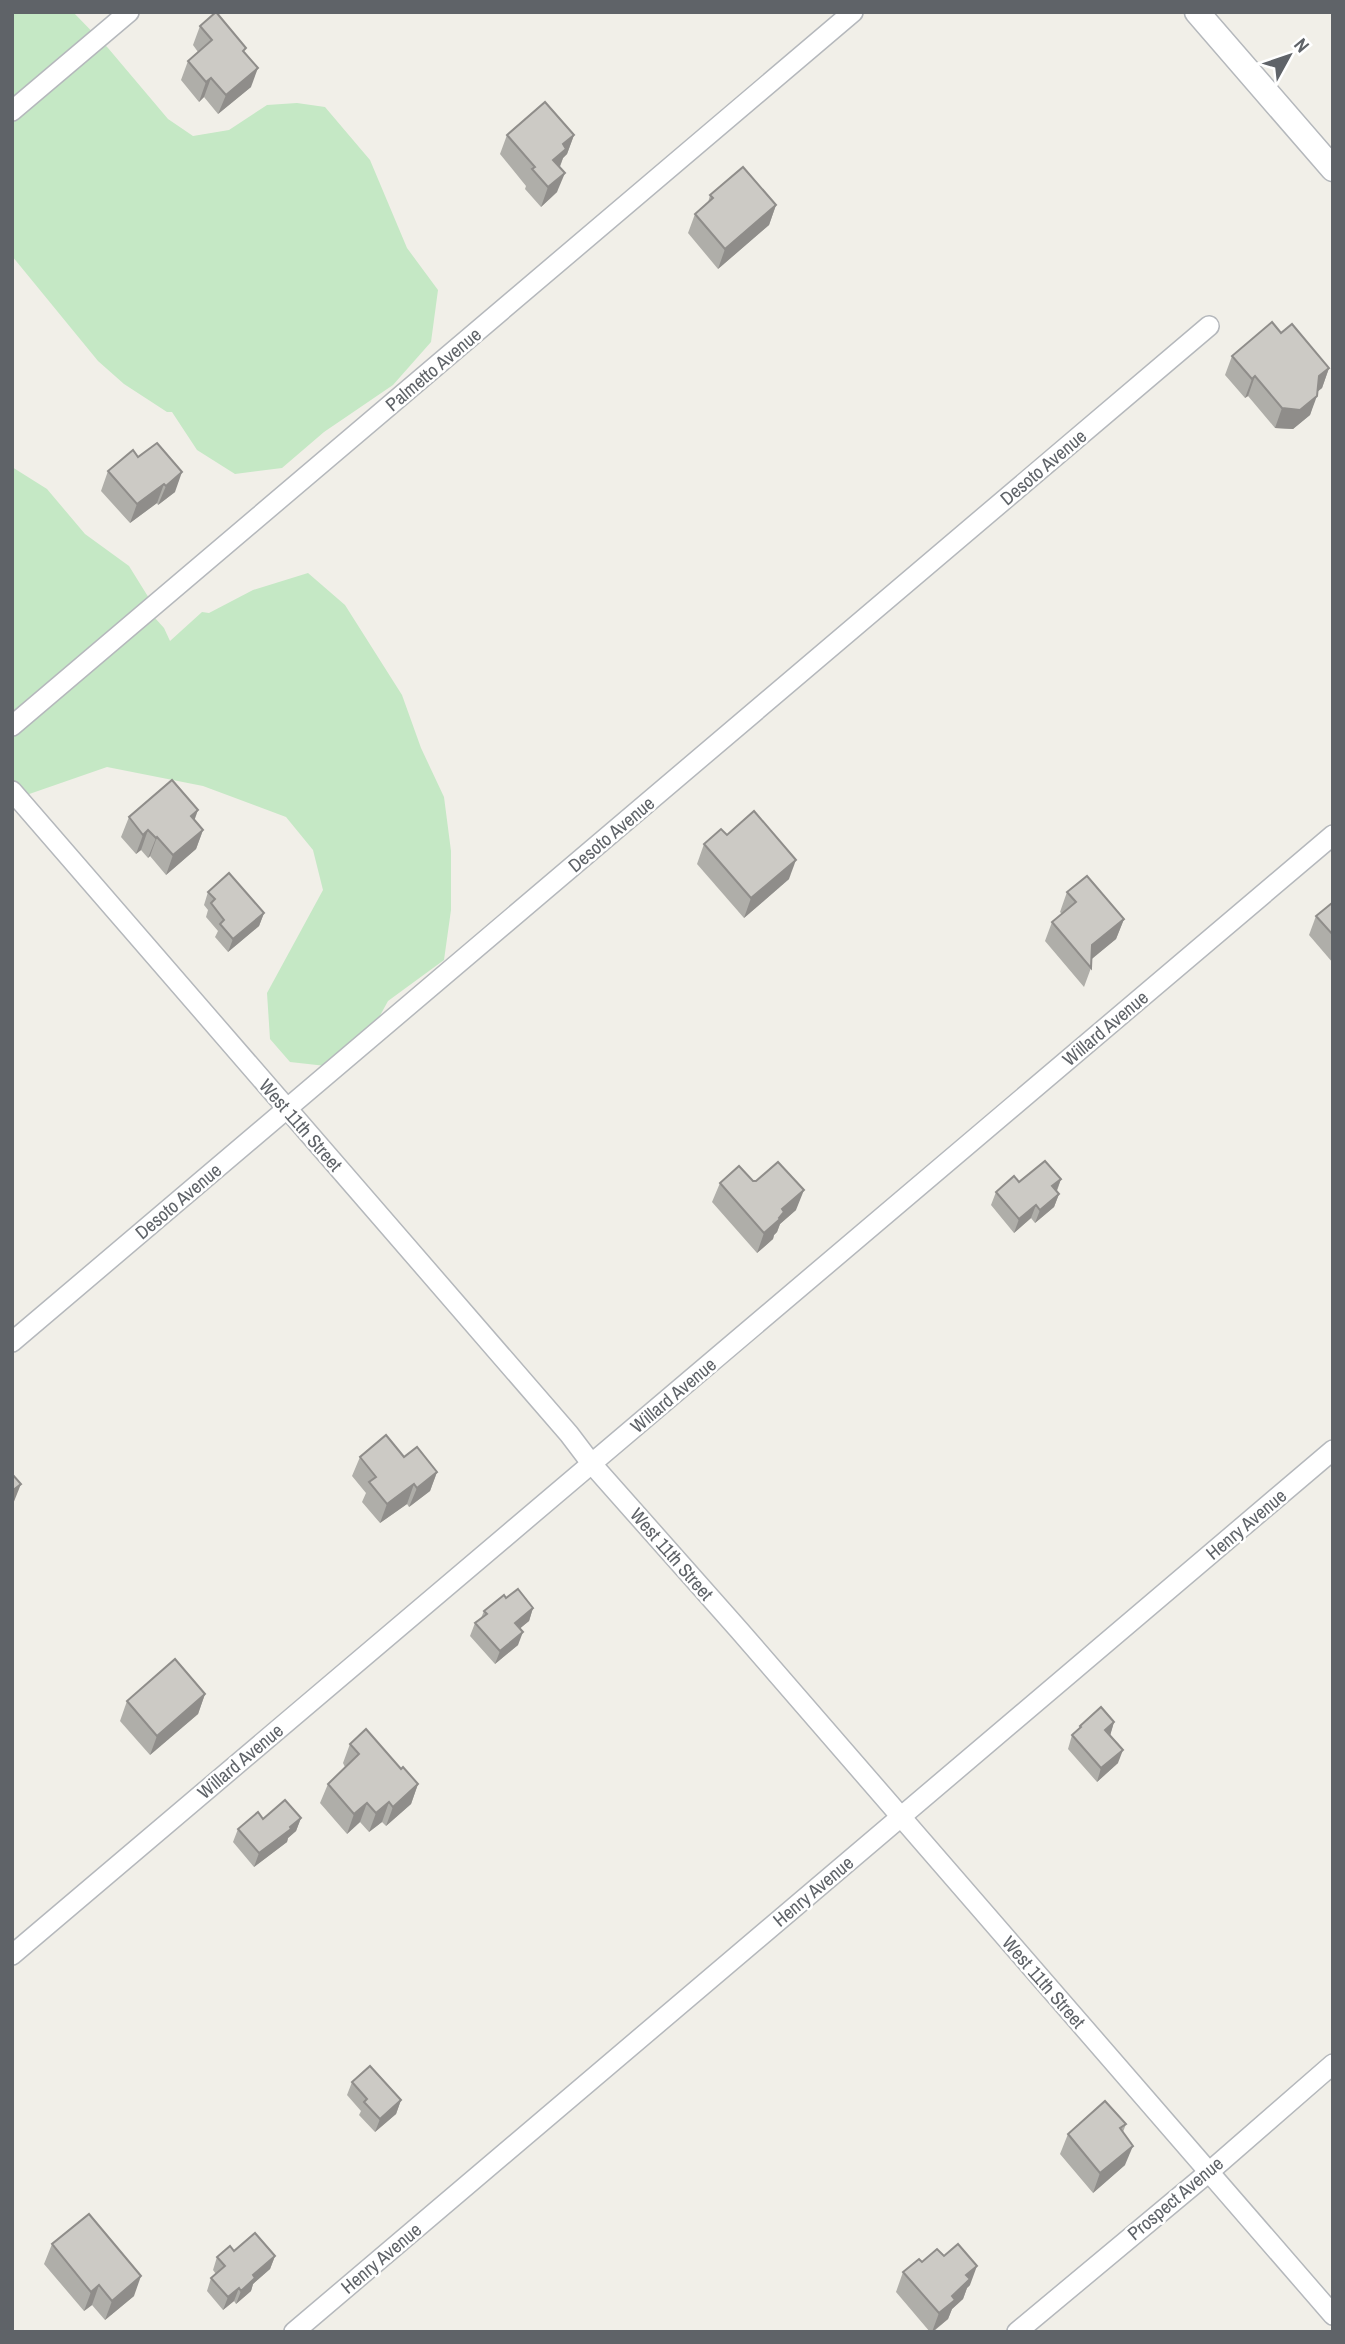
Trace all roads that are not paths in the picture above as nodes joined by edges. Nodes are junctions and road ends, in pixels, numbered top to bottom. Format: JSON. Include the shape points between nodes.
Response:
{"nodes":[{"id":1,"x":129,"y":12,"type":"edge"},
{"id":2,"x":853,"y":12,"type":"edge"},
{"id":3,"x":1197,"y":12,"type":"edge"},
{"id":4,"x":12,"y":111,"type":"edge"},
{"id":5,"x":1333,"y":169,"type":"edge"},
{"id":6,"x":1209,"y":326,"type":"dead end"},
{"id":7,"x":12,"y":726,"type":"edge"},
{"id":8,"x":12,"y":791,"type":"edge"},
{"id":9,"x":1333,"y":835,"type":"edge"},
{"id":10,"x":287,"y":1108,"type":"junction"},
{"id":11,"x":12,"y":1342,"type":"edge"},
{"id":12,"x":1333,"y":1450,"type":"edge"},
{"id":13,"x":592,"y":1463,"type":"junction"},
{"id":14,"x":900,"y":1817,"type":"junction"},
{"id":15,"x":12,"y":1955,"type":"edge"},
{"id":16,"x":1333,"y":2064,"type":"edge"},
{"id":17,"x":1209,"y":2172,"type":"junction"},
{"id":18,"x":1333,"y":2315,"type":"edge"},
{"id":19,"x":293,"y":2332,"type":"edge"},
{"id":20,"x":1017,"y":2332,"type":"edge"}],
"edges":[{"from":1,"to":4,"type":"street"},
{"from":2,"to":7,"type":"street","name":"Palmetto Avenue"},
{"from":3,"to":5,"type":"street"},
{"from":6,"to":10,"type":"street","name":"Desoto Avenue"},
{"from":8,"to":10,"type":"street","name":"West 11th Street"},
{"from":9,"to":13,"type":"street","name":"Willard Avenue"},
{"from":10,"to":11,"type":"street","name":"Desoto Avenue"},
{"from":10,"to":13,"type":"street","name":"West 11th Street"},
{"from":12,"to":14,"type":"street","name":"Henry Avenue"},
{"from":13,"to":14,"type":"street","name":"West 11th Street"},
{"from":13,"to":15,"type":"street","name":"Willard Avenue"},
{"from":14,"to":17,"type":"street","name":"West 11th Street"},
{"from":14,"to":19,"type":"street","name":"Henry Avenue"},
{"from":16,"to":17,"type":"street","name":"Prospect Avenue"},
{"from":17,"to":18,"type":"street","name":"West 11th Street"},
{"from":17,"to":20,"type":"street","name":"Prospect Avenue"}]}
